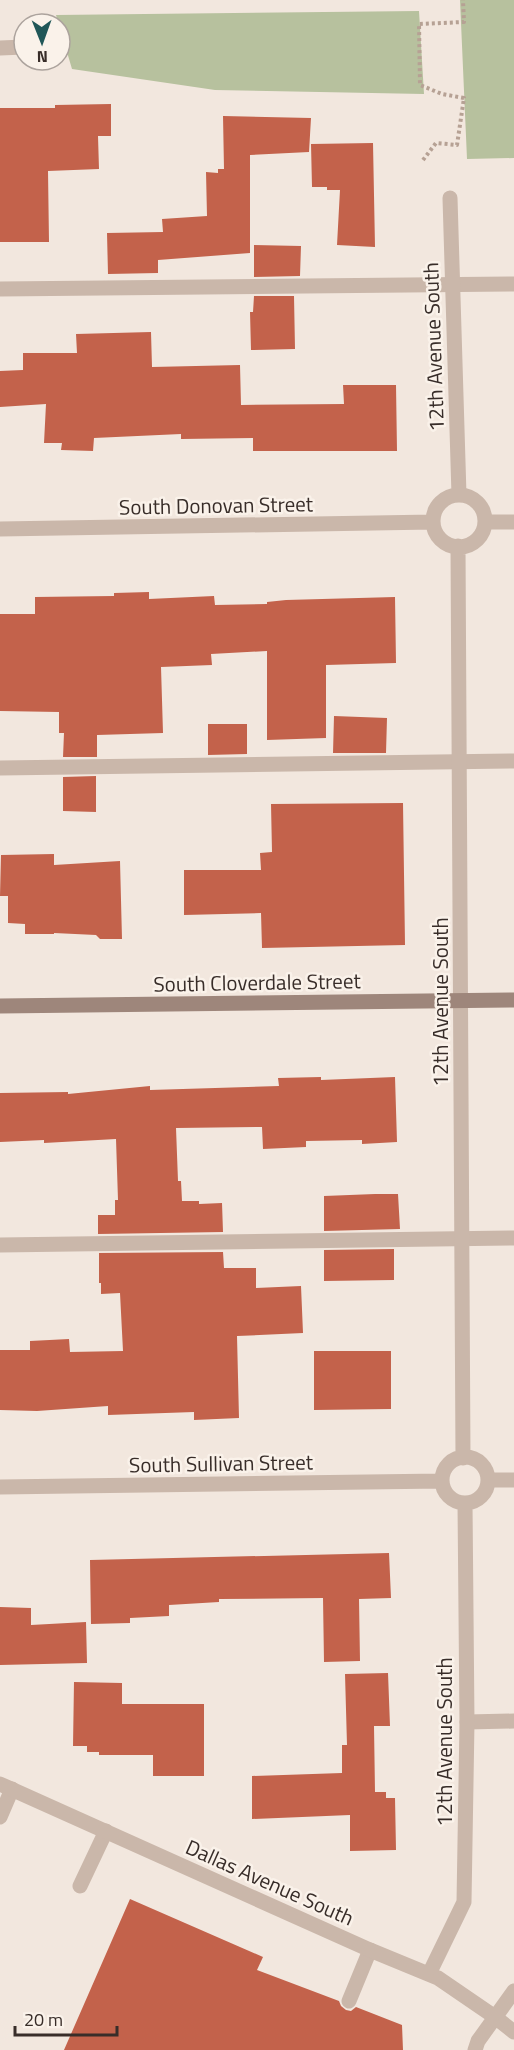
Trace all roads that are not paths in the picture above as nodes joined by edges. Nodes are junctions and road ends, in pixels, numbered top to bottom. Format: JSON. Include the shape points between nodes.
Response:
{"nodes":[{"id":1,"x":450,"y":198,"type":"dead end"},
{"id":2,"x":453,"y":284,"type":"junction"},
{"id":3,"x":514,"y":284,"type":"edge"},
{"id":4,"x":0,"y":289,"type":"edge"},
{"id":5,"x":459,"y":495,"type":"junction"},
{"id":6,"x":433,"y":522,"type":"junction"},
{"id":7,"x":485,"y":522,"type":"junction"},
{"id":8,"x":514,"y":522,"type":"edge"},
{"id":9,"x":0,"y":529,"type":"edge"},
{"id":10,"x":458,"y":546,"type":"junction"},
{"id":11,"x":514,"y":761,"type":"edge"},
{"id":12,"x":459,"y":762,"type":"junction"},
{"id":13,"x":0,"y":768,"type":"edge"},
{"id":14,"x":514,"y":1000,"type":"edge"},
{"id":15,"x":461,"y":1001,"type":"junction"},
{"id":16,"x":0,"y":1006,"type":"edge"},
{"id":17,"x":462,"y":1239,"type":"junction"},
{"id":18,"x":514,"y":1239,"type":"edge"},
{"id":19,"x":0,"y":1245,"type":"edge"},
{"id":20,"x":464,"y":1458,"type":"junction"},
{"id":21,"x":488,"y":1480,"type":"junction"},
{"id":22,"x":514,"y":1480,"type":"edge"},
{"id":23,"x":442,"y":1481,"type":"junction"},
{"id":24,"x":0,"y":1487,"type":"edge"},
{"id":25,"x":465,"y":1503,"type":"junction"},
{"id":26,"x":514,"y":1721,"type":"edge"},
{"id":27,"x":467,"y":1722,"type":"junction"},
{"id":28,"x":6,"y":1786,"type":"edge"},
{"id":29,"x":0,"y":1817,"type":"edge"},
{"id":30,"x":106,"y":1831,"type":"junction"},
{"id":31,"x":80,"y":1886,"type":"dead end"},
{"id":32,"x":370,"y":1950,"type":"junction"},
{"id":33,"x":429,"y":1974,"type":"junction"},
{"id":34,"x":514,"y":1991,"type":"edge"},
{"id":35,"x":350,"y":2001,"type":"dead end"},
{"id":36,"x":495,"y":2017,"type":"junction"},
{"id":37,"x":514,"y":2032,"type":"edge"},
{"id":38,"x":475,"y":2050,"type":"edge"}],
"edges":[{"from":1,"to":2,"type":"street","name":"12th Avenue South"},
{"from":2,"to":3,"type":"street"},
{"from":2,"to":4,"type":"street"},
{"from":2,"to":5,"type":"street","name":"12th Avenue South"},
{"from":5,"to":6,"type":"street","via":[[442,501]]},
{"from":5,"to":7,"type":"street","via":[[479,504]]},
{"from":6,"to":9,"type":"street","name":"South Donovan Street"},
{"from":6,"to":10,"type":"street","via":[[442,540]]},
{"from":7,"to":8,"type":"street"},
{"from":7,"to":10,"type":"street","via":[[475,541]]},
{"from":10,"to":12,"type":"street","name":"12th Avenue South"},
{"from":11,"to":12,"type":"street"},
{"from":12,"to":13,"type":"street"},
{"from":12,"to":15,"type":"street","name":"12th Avenue South"},
{"from":14,"to":15,"type":"main road","name":"South Cloverdale Street"},
{"from":15,"to":16,"type":"main road","name":"South Cloverdale Street"},
{"from":15,"to":17,"type":"street","name":"12th Avenue South"},
{"from":17,"to":18,"type":"street"},
{"from":17,"to":19,"type":"street"},
{"from":17,"to":20,"type":"street","name":"12th Avenue South"},
{"from":20,"to":21,"type":"street","via":[[482,1464]]},
{"from":20,"to":23,"type":"street","via":[[449,1464]]},
{"from":21,"to":22,"type":"street"},
{"from":21,"to":25,"type":"street","via":[[482,1497]]},
{"from":23,"to":24,"type":"street","name":"South Sullivan Street"},
{"from":23,"to":25,"type":"street","via":[[452,1500]]},
{"from":25,"to":27,"type":"street","name":"12th Avenue South"},
{"from":26,"to":27,"type":"street"},
{"from":27,"to":33,"type":"street","name":"12th Avenue South","via":[[464,1902]]},
{"from":28,"to":29,"type":"street"},
{"from":28,"to":30,"type":"street","name":"Dallas Avenue South"},
{"from":30,"to":31,"type":"street"},
{"from":30,"to":32,"type":"street","name":"Dallas Avenue South"},
{"from":32,"to":33,"type":"street","name":"Dallas Avenue South"},
{"from":32,"to":35,"type":"street"},
{"from":33,"to":36,"type":"street","name":"Dallas Avenue South"},
{"from":34,"to":36,"type":"street"},
{"from":36,"to":37,"type":"street","name":"Dallas Avenue South"},
{"from":36,"to":38,"type":"street"}]}
